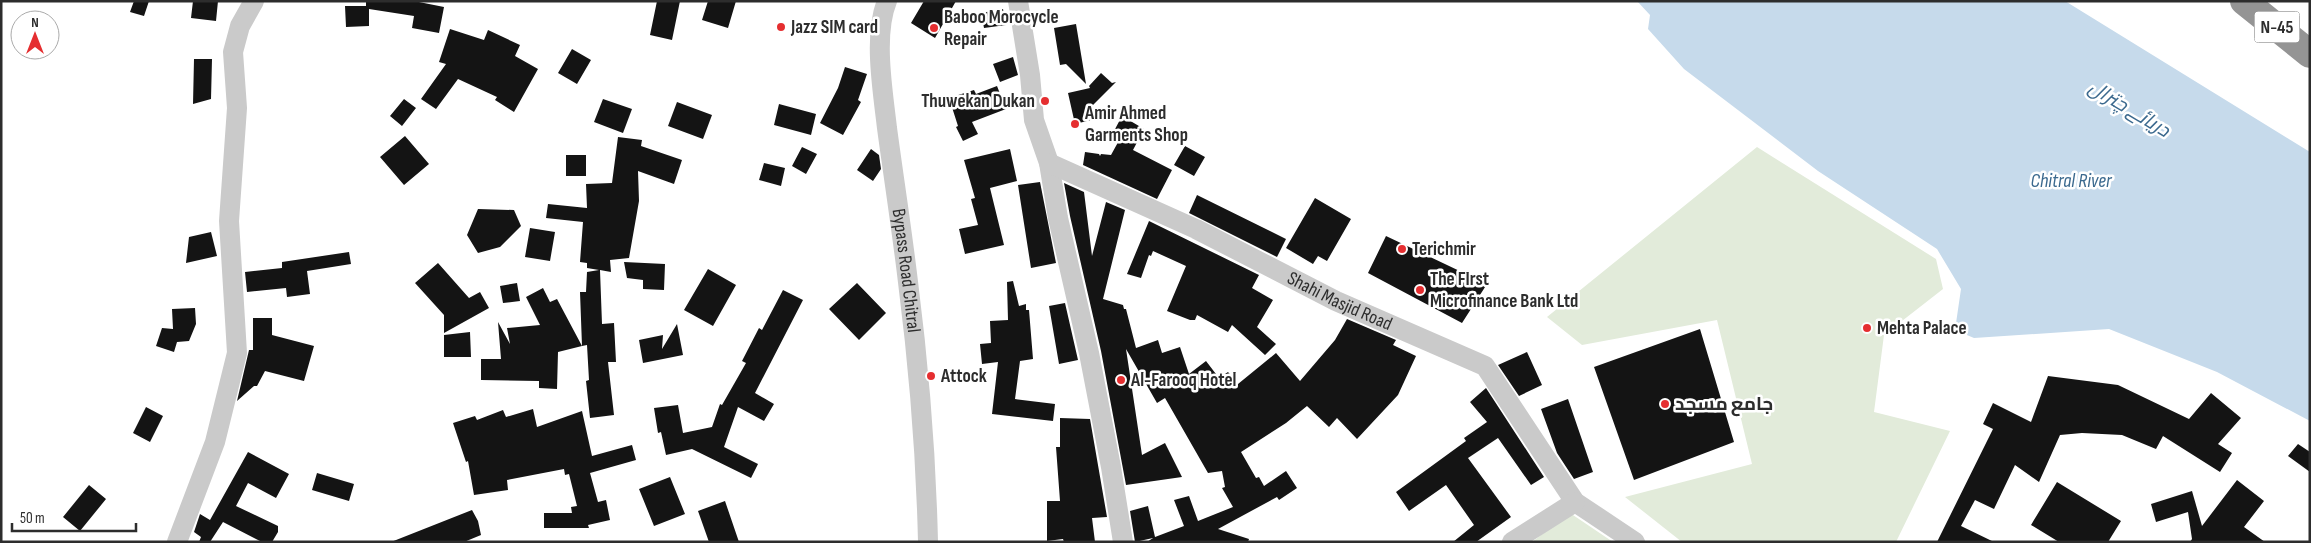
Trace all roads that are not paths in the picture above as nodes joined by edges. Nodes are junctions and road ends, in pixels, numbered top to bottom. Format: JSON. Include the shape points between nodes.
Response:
{"nodes":[{"id":1,"x":254,"y":1,"type":"edge"},
{"id":2,"x":887,"y":1,"type":"edge"},
{"id":3,"x":1018,"y":1,"type":"edge"},
{"id":4,"x":2244,"y":1,"type":"edge"},
{"id":5,"x":2310,"y":54,"type":"edge"},
{"id":6,"x":1049,"y":163,"type":"junction"},
{"id":7,"x":1575,"y":502,"type":"junction"},
{"id":8,"x":177,"y":542,"type":"edge"},
{"id":9,"x":928,"y":542,"type":"edge"},
{"id":10,"x":1123,"y":542,"type":"edge"},
{"id":11,"x":1512,"y":542,"type":"edge"},
{"id":12,"x":1636,"y":542,"type":"edge"}],
"edges":[{"from":1,"to":8,"type":"street","via":[[240,26],[234,52],[237,108],[229,220],[237,353],[215,442]]},
{"from":2,"to":9,"type":"street","name":"Bypass Road Chitral","via":[[882,14],[881,74],[920,394]]},
{"from":3,"to":6,"type":"street","via":[[1034,120]]},
{"from":4,"to":5,"type":"highway","number":"N-45"},
{"from":6,"to":7,"type":"street","name":"Shahi Masjid Road","via":[[1196,229],[1336,301],[1485,366]]},
{"from":6,"to":10,"type":"street","via":[[1112,468]]},
{"from":7,"to":11,"type":"street"},
{"from":7,"to":12,"type":"street","name":"Shahi Masjid Road"}]}
